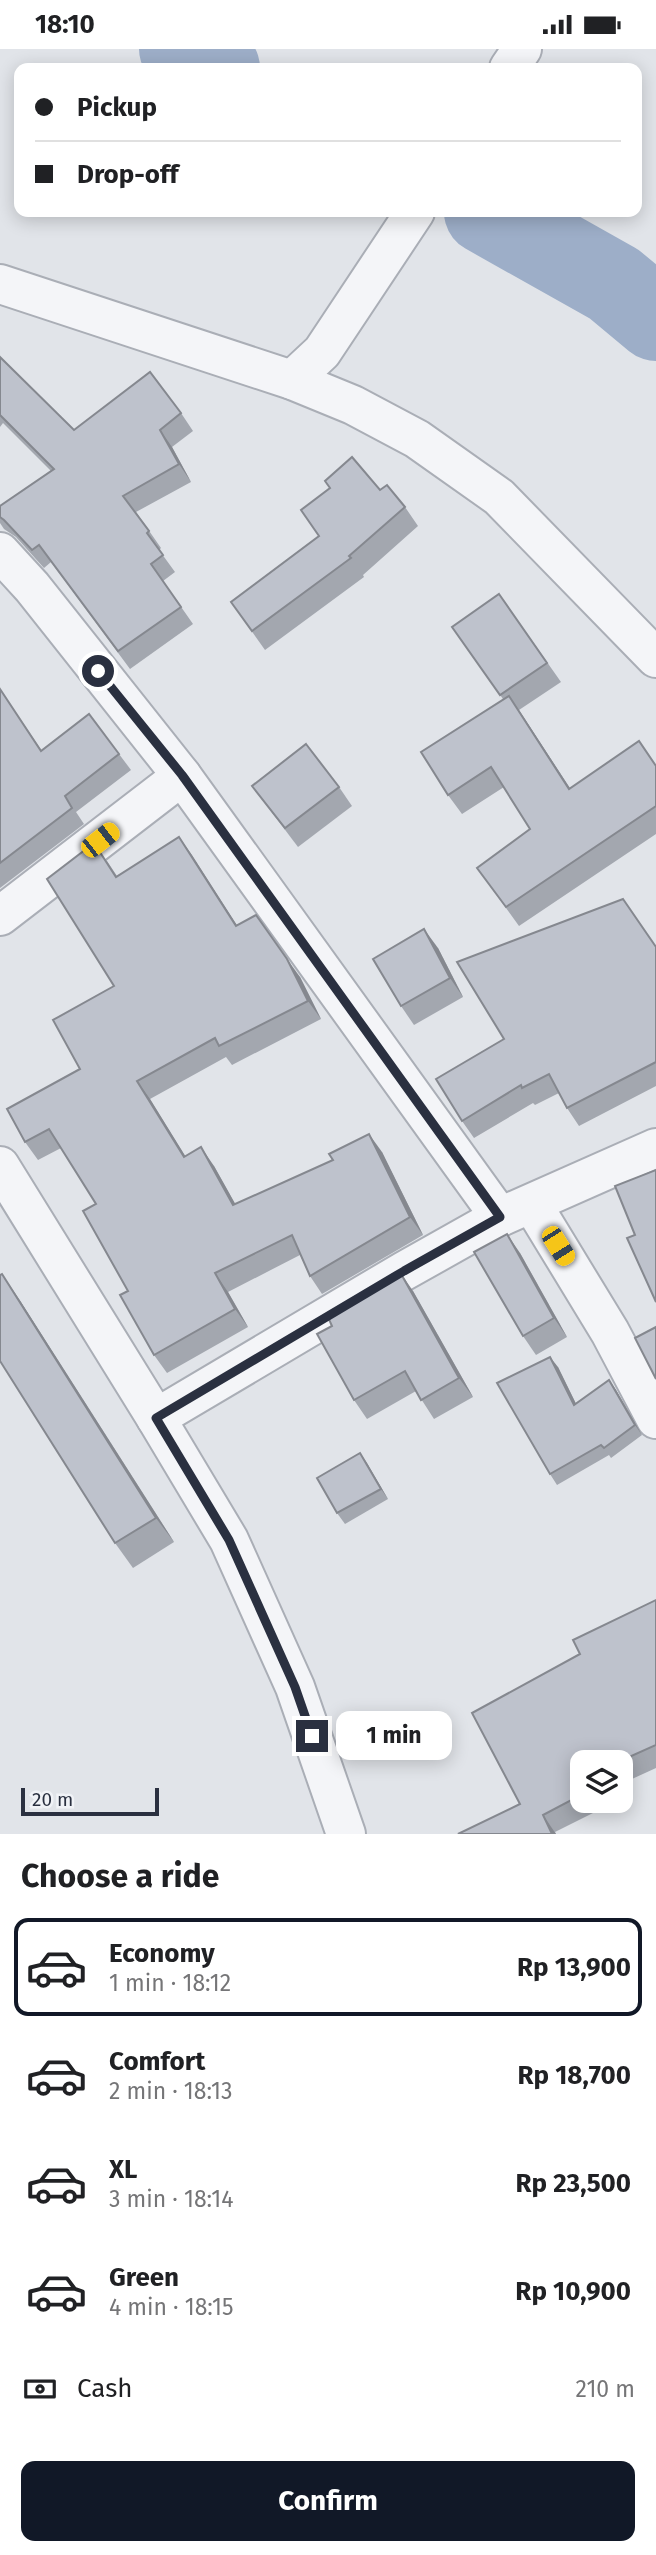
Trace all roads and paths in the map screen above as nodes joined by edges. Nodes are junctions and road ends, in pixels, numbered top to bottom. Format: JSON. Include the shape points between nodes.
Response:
{"nodes":[{"id":1,"x":412,"y":217,"type":"edge"},
{"id":2,"x":0,"y":284,"type":"edge"},
{"id":3,"x":292,"y":380,"type":"junction"},
{"id":4,"x":0,"y":552,"type":"edge"},
{"id":5,"x":656,"y":658,"type":"edge"},
{"id":6,"x":182,"y":775,"type":"junction"},
{"id":7,"x":0,"y":916,"type":"edge"},
{"id":8,"x":656,"y":1148,"type":"edge"},
{"id":9,"x":0,"y":1166,"type":"edge"},
{"id":10,"x":516,"y":1210,"type":"junction"},
{"id":11,"x":156,"y":1418,"type":"junction"},
{"id":12,"x":656,"y":1419,"type":"edge"},
{"id":13,"x":346,"y":1834,"type":"edge"}],
"edges":[{"from":1,"to":3,"type":"street","via":[[323,352]]},
{"from":2,"to":3,"type":"street"},
{"from":3,"to":5,"type":"street","via":[[417,439],[499,496]]},
{"from":4,"to":6,"type":"street"},
{"from":6,"to":7,"type":"street"},
{"from":6,"to":10,"type":"street"},
{"from":8,"to":10,"type":"street"},
{"from":9,"to":11,"type":"street"},
{"from":10,"to":11,"type":"street"},
{"from":10,"to":12,"type":"street","via":[[610,1332]]},
{"from":11,"to":13,"type":"street","via":[[229,1540],[295,1687]]}]}
